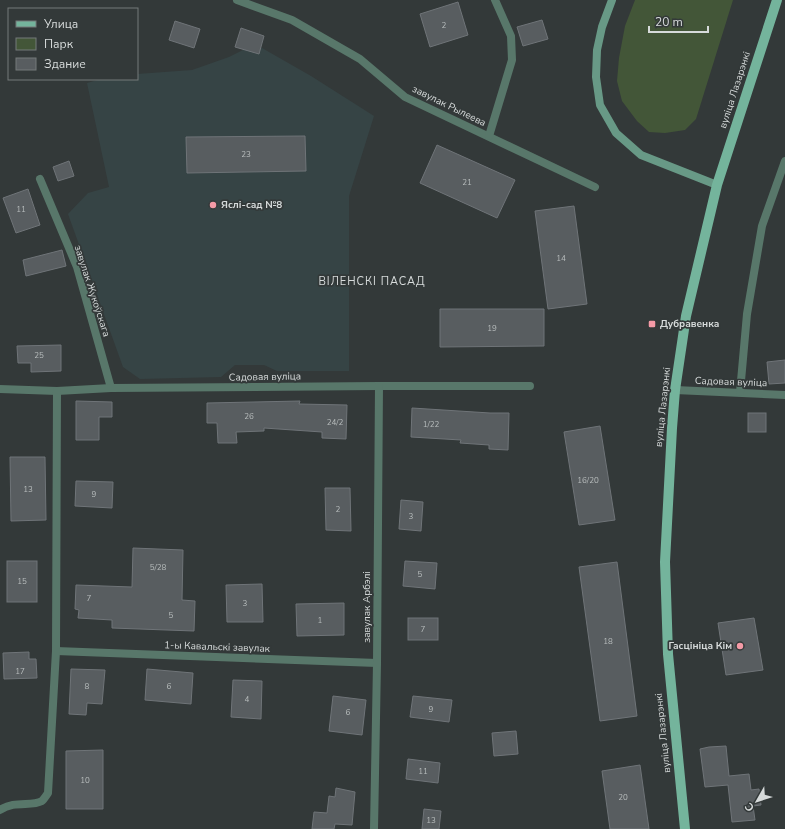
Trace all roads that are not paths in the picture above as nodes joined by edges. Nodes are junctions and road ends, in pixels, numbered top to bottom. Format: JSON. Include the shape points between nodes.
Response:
{"nodes":[{"id":1,"x":237,"y":0,"type":"edge"},
{"id":2,"x":495,"y":0,"type":"edge"},
{"id":3,"x":612,"y":0,"type":"edge"},
{"id":4,"x":776,"y":0,"type":"edge"},
{"id":5,"x":489,"y":136,"type":"junction"},
{"id":6,"x":785,"y":161,"type":"edge"},
{"id":7,"x":40,"y":179,"type":"dead end"},
{"id":8,"x":717,"y":185,"type":"junction"},
{"id":9,"x":595,"y":187,"type":"dead end"},
{"id":10,"x":379,"y":386,"type":"junction"},
{"id":11,"x":530,"y":386,"type":"dead end"},
{"id":12,"x":112,"y":388,"type":"junction"},
{"id":13,"x":0,"y":389,"type":"edge"},
{"id":14,"x":675,"y":390,"type":"junction"},
{"id":15,"x":57,"y":391,"type":"junction"},
{"id":16,"x":740,"y":392,"type":"junction"},
{"id":17,"x":785,"y":395,"type":"edge"},
{"id":18,"x":56,"y":651,"type":"junction"},
{"id":19,"x":377,"y":663,"type":"junction"},
{"id":20,"x":0,"y":810,"type":"edge"},
{"id":21,"x":374,"y":829,"type":"edge"},
{"id":22,"x":685,"y":829,"type":"edge"}],
"edges":[{"from":1,"to":5,"type":"street","name":"завулак Рылеева","via":[[292,20],[360,58],[405,97]]},
{"from":2,"to":5,"type":"street","via":[[511,36],[512,60]]},
{"from":3,"to":8,"type":"street","via":[[597,50],[596,77],[600,105],[613,128],[641,155]]},
{"from":4,"to":8,"type":"main road","name":"вуліца Лазарэнкі"},
{"from":5,"to":9,"type":"street","name":"завулак Рылеева"},
{"from":6,"to":16,"type":"street","via":[[762,226],[746,314]]},
{"from":7,"to":12,"type":"street","name":"завулак Жукоўскага","via":[[77,267]]},
{"from":8,"to":14,"type":"main road","name":"вуліца Лазарэнкі","via":[[686,316]]},
{"from":10,"to":11,"type":"street","name":"Садовая вуліца"},
{"from":10,"to":12,"type":"street","name":"Садовая вуліца"},
{"from":10,"to":19,"type":"street","name":"завулак Арбэлі"},
{"from":12,"to":15,"type":"street","name":"Садовая вуліца"},
{"from":13,"to":15,"type":"street","name":"Садовая вуліца"},
{"from":14,"to":16,"type":"street","name":"Садовая вуліца"},
{"from":14,"to":22,"type":"main road","name":"вуліца Лазарэнкі","via":[[666,562],[668,654]]},
{"from":15,"to":18,"type":"street"},
{"from":16,"to":17,"type":"street","name":"Садовая вуліца"},
{"from":18,"to":19,"type":"street","name":"1-ы Кавальскі завулак"},
{"from":18,"to":20,"type":"street","via":[[48,793],[37,803],[7,805]]},
{"from":19,"to":21,"type":"street","name":"завулак Арбэлі"}]}
